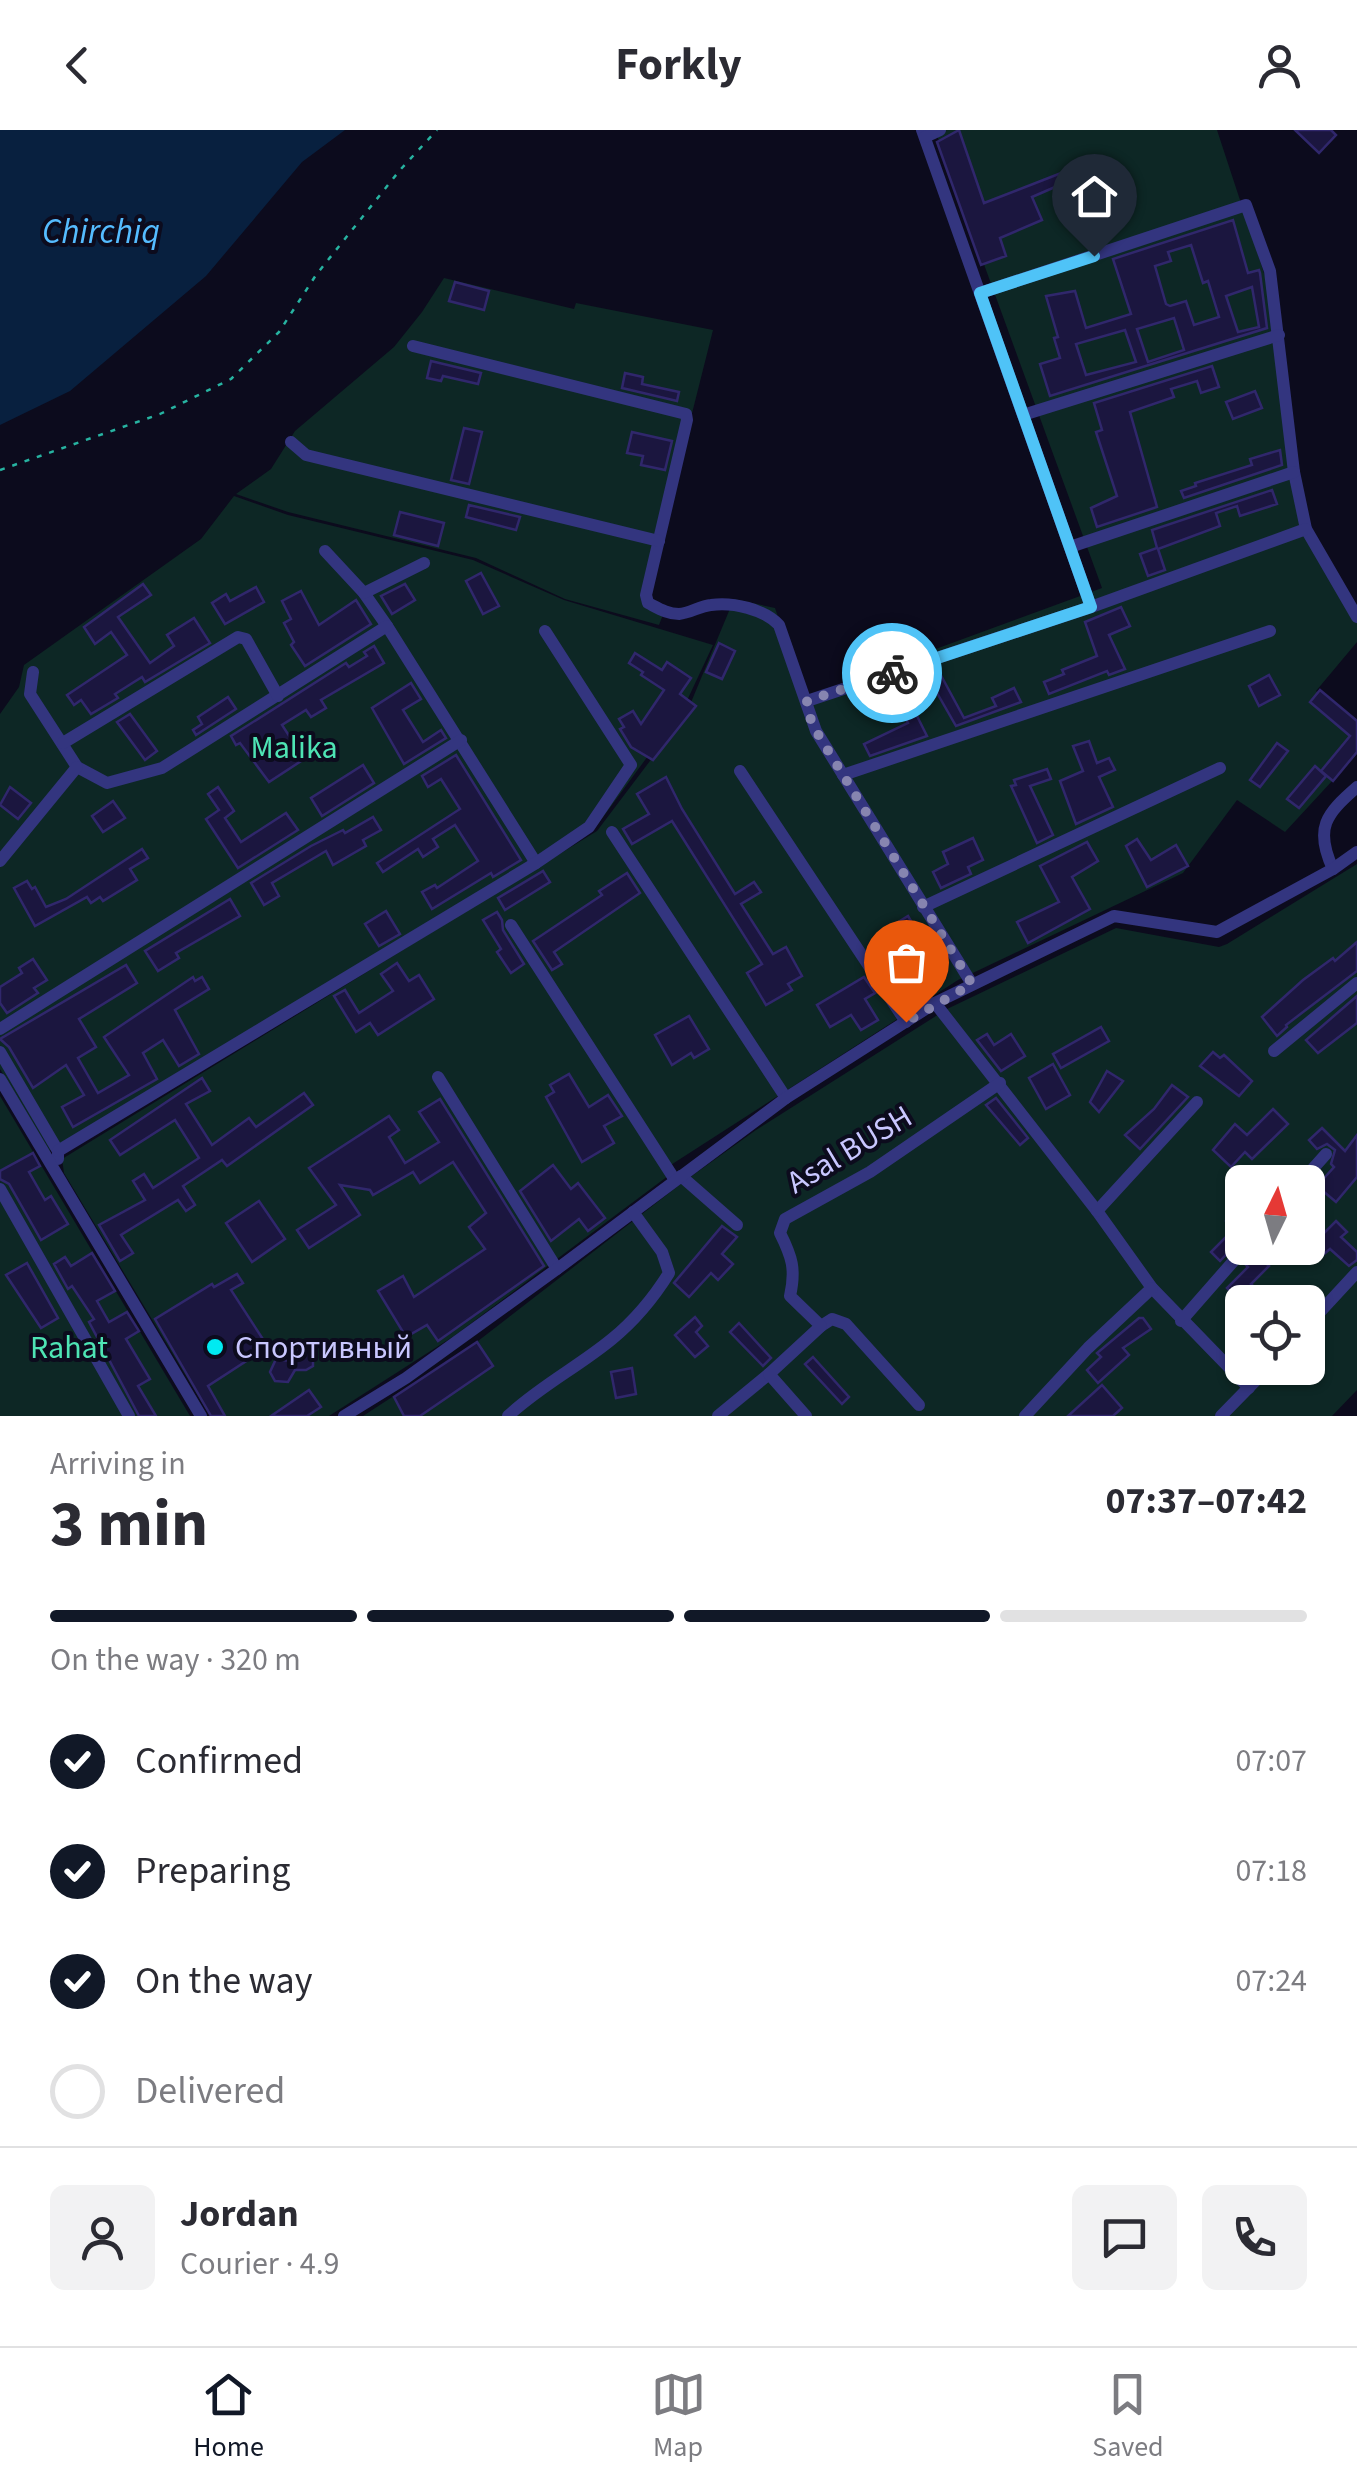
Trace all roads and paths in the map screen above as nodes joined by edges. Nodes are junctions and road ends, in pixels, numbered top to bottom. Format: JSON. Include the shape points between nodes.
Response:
{"nodes":[{"id":1,"x":438,"y":130,"type":"edge"},
{"id":2,"x":940,"y":130,"type":"edge"},
{"id":3,"x":923,"y":133,"type":"edge"},
{"id":4,"x":980,"y":293,"type":"junction"},
{"id":5,"x":1279,"y":335,"type":"junction"},
{"id":6,"x":414,"y":346,"type":"dead end"},
{"id":7,"x":1023,"y":415,"type":"junction"},
{"id":8,"x":291,"y":442,"type":"dead end"},
{"id":9,"x":0,"y":470,"type":"edge"},
{"id":10,"x":1294,"y":472,"type":"junction"},
{"id":11,"x":1306,"y":529,"type":"junction"},
{"id":12,"x":658,"y":541,"type":"junction"},
{"id":13,"x":1070,"y":547,"type":"junction"},
{"id":14,"x":325,"y":551,"type":"dead end"},
{"id":15,"x":424,"y":563,"type":"dead end"},
{"id":16,"x":364,"y":593,"type":"junction"},
{"id":17,"x":1091,"y":607,"type":"junction"},
{"id":18,"x":1357,"y":617,"type":"edge"},
{"id":19,"x":386,"y":626,"type":"junction"},
{"id":20,"x":545,"y":631,"type":"dead end"},
{"id":21,"x":1270,"y":631,"type":"dead end"},
{"id":22,"x":33,"y":672,"type":"dead end"},
{"id":23,"x":278,"y":696,"type":"junction"},
{"id":24,"x":807,"y":701,"type":"junction"},
{"id":25,"x":460,"y":740,"type":"junction"},
{"id":26,"x":63,"y":743,"type":"junction"},
{"id":27,"x":77,"y":767,"type":"junction"},
{"id":28,"x":1220,"y":768,"type":"dead end"},
{"id":29,"x":740,"y":770,"type":"dead end"},
{"id":30,"x":844,"y":776,"type":"junction"},
{"id":31,"x":1357,"y":787,"type":"edge"},
{"id":32,"x":612,"y":832,"type":"dead end"},
{"id":33,"x":1357,"y":852,"type":"edge"},
{"id":34,"x":0,"y":861,"type":"edge"},
{"id":35,"x":536,"y":863,"type":"junction"},
{"id":36,"x":1333,"y":869,"type":"junction"},
{"id":37,"x":922,"y":907,"type":"junction"},
{"id":38,"x":512,"y":925,"type":"dead end"},
{"id":39,"x":1357,"y":983,"type":"edge"},
{"id":40,"x":972,"y":984,"type":"junction"},
{"id":41,"x":935,"y":1003,"type":"junction"},
{"id":42,"x":906,"y":1022,"type":"junction"},
{"id":43,"x":0,"y":1029,"type":"edge"},
{"id":44,"x":1274,"y":1051,"type":"dead end"},
{"id":45,"x":0,"y":1052,"type":"edge"},
{"id":46,"x":438,"y":1077,"type":"dead end"},
{"id":47,"x":0,"y":1079,"type":"edge"},
{"id":48,"x":1000,"y":1083,"type":"junction"},
{"id":49,"x":786,"y":1098,"type":"junction"},
{"id":50,"x":1197,"y":1102,"type":"dead end"},
{"id":51,"x":58,"y":1151,"type":"junction"},
{"id":52,"x":1326,"y":1154,"type":"dead end"},
{"id":53,"x":1317,"y":1165,"type":"edge"},
{"id":54,"x":58,"y":1176,"type":"junction"},
{"id":55,"x":678,"y":1178,"type":"junction"},
{"id":56,"x":0,"y":1189,"type":"edge"},
{"id":57,"x":1097,"y":1210,"type":"junction"},
{"id":58,"x":634,"y":1212,"type":"junction"},
{"id":59,"x":737,"y":1226,"type":"dead end"},
{"id":60,"x":1230,"y":1265,"type":"edge"},
{"id":61,"x":557,"y":1269,"type":"junction"},
{"id":62,"x":1357,"y":1272,"type":"edge"},
{"id":63,"x":1152,"y":1288,"type":"junction"},
{"id":64,"x":1325,"y":1307,"type":"edge"},
{"id":65,"x":1181,"y":1320,"type":"junction"},
{"id":66,"x":821,"y":1326,"type":"junction"},
{"id":67,"x":769,"y":1374,"type":"junction"},
{"id":68,"x":1252,"y":1385,"type":"edge"},
{"id":69,"x":1249,"y":1388,"type":"junction"},
{"id":70,"x":919,"y":1405,"type":"dead end"},
{"id":71,"x":129,"y":1416,"type":"edge"},
{"id":72,"x":201,"y":1416,"type":"edge"},
{"id":73,"x":344,"y":1416,"type":"edge"},
{"id":74,"x":508,"y":1416,"type":"edge"},
{"id":75,"x":718,"y":1416,"type":"edge"},
{"id":76,"x":806,"y":1416,"type":"edge"},
{"id":77,"x":1025,"y":1416,"type":"edge"},
{"id":78,"x":1221,"y":1416,"type":"edge"}],
"edges":[{"from":1,"to":9,"type":"path","via":[[316,275],[280,332],[230,380],[160,414]]},
{"from":2,"to":3,"type":"street"},
{"from":3,"to":4,"type":"street"},
{"from":4,"to":5,"type":"street","via":[[1246,206],[1270,271]]},
{"from":4,"to":7,"type":"street"},
{"from":5,"to":7,"type":"street"},
{"from":5,"to":10,"type":"street"},
{"from":6,"to":12,"type":"street","via":[[686,414]]},
{"from":7,"to":13,"type":"street"},
{"from":8,"to":12,"type":"street","via":[[306,455]]},
{"from":10,"to":11,"type":"street"},
{"from":10,"to":13,"type":"street"},
{"from":11,"to":17,"type":"street"},
{"from":11,"to":18,"type":"street"},
{"from":12,"to":24,"type":"street","via":[[648,602],[664,612],[711,605],[772,618]]},
{"from":13,"to":17,"type":"street"},
{"from":14,"to":16,"type":"street"},
{"from":15,"to":16,"type":"street"},
{"from":16,"to":19,"type":"street"},
{"from":17,"to":24,"type":"street"},
{"from":19,"to":23,"type":"street"},
{"from":19,"to":25,"type":"street"},
{"from":20,"to":35,"type":"street","via":[[632,764],[589,828]]},
{"from":21,"to":30,"type":"street"},
{"from":22,"to":26,"type":"street","via":[[30,694]]},
{"from":23,"to":26,"type":"street","via":[[246,639],[238,637]]},
{"from":23,"to":27,"type":"street","via":[[162,768],[106,784]]},
{"from":24,"to":30,"type":"street","via":[[816,731]]},
{"from":25,"to":35,"type":"street"},
{"from":25,"to":43,"type":"street"},
{"from":26,"to":27,"type":"street"},
{"from":27,"to":34,"type":"street"},
{"from":28,"to":37,"type":"street"},
{"from":29,"to":42,"type":"street"},
{"from":30,"to":37,"type":"street"},
{"from":31,"to":36,"type":"street","via":[[1333,808],[1323,828]]},
{"from":32,"to":49,"type":"street"},
{"from":33,"to":36,"type":"street"},
{"from":35,"to":51,"type":"street"},
{"from":36,"to":40,"type":"street","via":[[1217,932],[1114,916]]},
{"from":37,"to":40,"type":"street"},
{"from":38,"to":55,"type":"street"},
{"from":39,"to":44,"type":"street"},
{"from":40,"to":41,"type":"street"},
{"from":41,"to":42,"type":"street"},
{"from":41,"to":48,"type":"street"},
{"from":42,"to":49,"type":"street"},
{"from":45,"to":51,"type":"street"},
{"from":46,"to":61,"type":"street"},
{"from":47,"to":54,"type":"street"},
{"from":48,"to":57,"type":"street"},
{"from":48,"to":66,"type":"street","name":"Asal BUSH","via":[[870,1172],[785,1219],[780,1233],[796,1271],[790,1296]]},
{"from":49,"to":55,"type":"street"},
{"from":50,"to":57,"type":"street"},
{"from":51,"to":54,"type":"street"},
{"from":52,"to":53,"type":"street"},
{"from":54,"to":72,"type":"street"},
{"from":55,"to":58,"type":"street"},
{"from":55,"to":59,"type":"street"},
{"from":56,"to":71,"type":"street"},
{"from":57,"to":63,"type":"street"},
{"from":58,"to":61,"type":"street"},
{"from":58,"to":74,"type":"street","via":[[670,1273],[611,1340]]},
{"from":60,"to":65,"type":"street"},
{"from":61,"to":73,"type":"street"},
{"from":62,"to":64,"type":"street"},
{"from":63,"to":65,"type":"street"},
{"from":63,"to":77,"type":"street"},
{"from":65,"to":69,"type":"street"},
{"from":66,"to":67,"type":"street"},
{"from":66,"to":70,"type":"street","via":[[832,1319],[846,1324]]},
{"from":67,"to":75,"type":"street"},
{"from":67,"to":76,"type":"street"},
{"from":68,"to":69,"type":"street"},
{"from":69,"to":78,"type":"street"}]}
